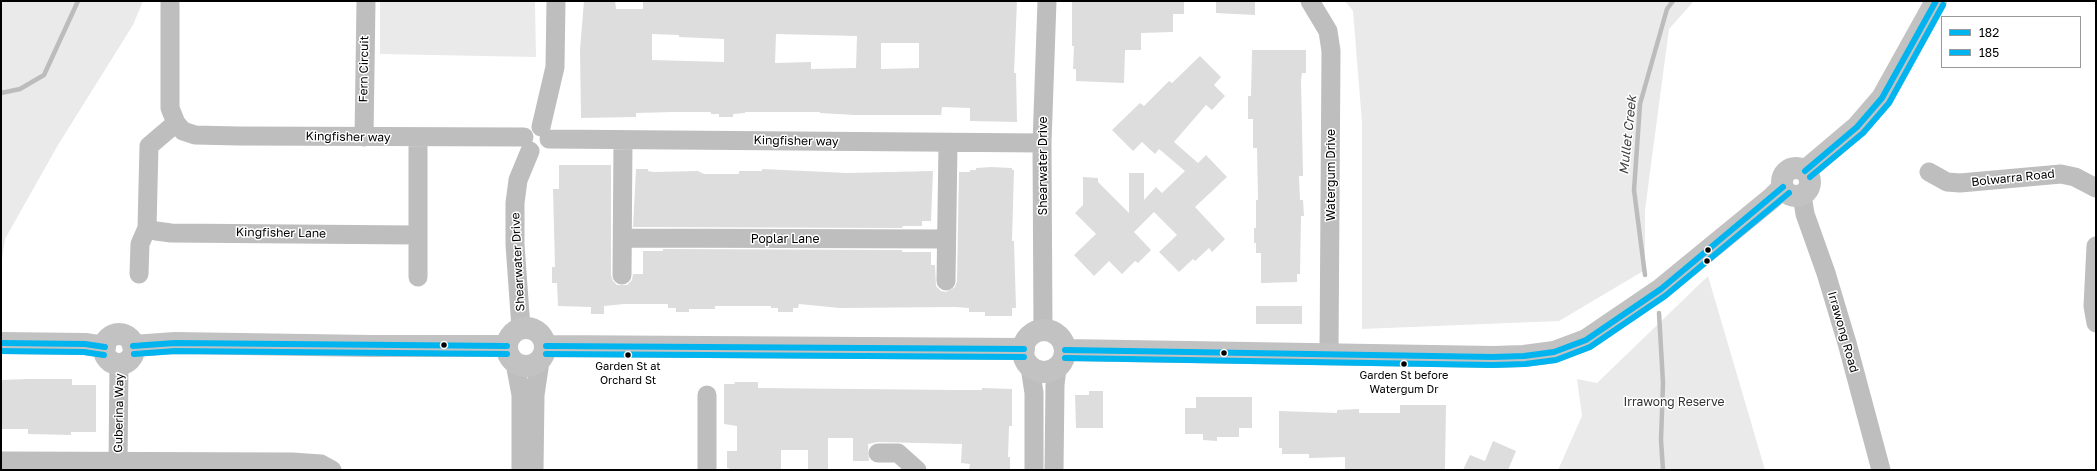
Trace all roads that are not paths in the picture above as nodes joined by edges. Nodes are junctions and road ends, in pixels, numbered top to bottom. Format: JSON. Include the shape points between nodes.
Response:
{"nodes":[{"id":1,"x":170,"y":1,"type":"edge"},
{"id":2,"x":366,"y":1,"type":"edge"},
{"id":3,"x":556,"y":1,"type":"edge"},
{"id":4,"x":1046,"y":1,"type":"edge"},
{"id":5,"x":1310,"y":1,"type":"edge"},
{"id":6,"x":1936,"y":1,"type":"edge"},
{"id":7,"x":176,"y":123,"type":"junction"},
{"id":8,"x":545,"y":133,"type":"junction"},
{"id":9,"x":364,"y":137,"type":"junction"},
{"id":10,"x":418,"y":138,"type":"junction"},
{"id":11,"x":623,"y":140,"type":"junction"},
{"id":12,"x":948,"y":143,"type":"junction"},
{"id":13,"x":1042,"y":143,"type":"junction"},
{"id":14,"x":527,"y":144,"type":"junction"},
{"id":15,"x":1929,"y":172,"type":"dead end"},
{"id":16,"x":2096,"y":188,"type":"edge"},
{"id":17,"x":1792,"y":191,"type":"junction"},
{"id":18,"x":147,"y":228,"type":"junction"},
{"id":19,"x":416,"y":235,"type":"junction"},
{"id":20,"x":623,"y":238,"type":"junction"},
{"id":21,"x":946,"y":239,"type":"junction"},
{"id":22,"x":2096,"y":246,"type":"edge"},
{"id":23,"x":139,"y":274,"type":"dead end"},
{"id":24,"x":622,"y":275,"type":"dead end"},
{"id":25,"x":418,"y":277,"type":"dead end"},
{"id":26,"x":946,"y":281,"type":"dead end"},
{"id":27,"x":2096,"y":323,"type":"edge"},
{"id":28,"x":521,"y":328,"type":"junction"},
{"id":29,"x":1043,"y":330,"type":"junction"},
{"id":30,"x":1,"y":343,"type":"edge"},
{"id":31,"x":134,"y":346,"type":"junction"},
{"id":32,"x":105,"y":347,"type":"junction"},
{"id":33,"x":511,"y":354,"type":"junction"},
{"id":34,"x":543,"y":354,"type":"junction"},
{"id":35,"x":1329,"y":354,"type":"junction"},
{"id":36,"x":1027,"y":358,"type":"junction"},
{"id":37,"x":1061,"y":359,"type":"junction"},
{"id":38,"x":119,"y":364,"type":"junction"},
{"id":39,"x":707,"y":395,"type":"dead end"},
{"id":40,"x":878,"y":453,"type":"dead end"},
{"id":41,"x":1,"y":461,"type":"edge"},
{"id":42,"x":118,"y":462,"type":"junction"},
{"id":43,"x":332,"y":470,"type":"edge"},
{"id":44,"x":521,"y":470,"type":"edge"},
{"id":45,"x":534,"y":470,"type":"edge"},
{"id":46,"x":707,"y":470,"type":"edge"},
{"id":47,"x":917,"y":470,"type":"edge"},
{"id":48,"x":1034,"y":470,"type":"edge"},
{"id":49,"x":1054,"y":470,"type":"edge"},
{"id":50,"x":1881,"y":470,"type":"edge"}],
"edges":[{"from":1,"to":7,"type":"street","via":[[170,108]]},
{"from":2,"to":9,"type":"street","name":"Fern Circuit"},
{"from":3,"to":8,"type":"street","via":[[555,67]]},
{"from":4,"to":13,"type":"street","name":"Shearwater Drive"},
{"from":5,"to":35,"type":"street","name":"Watergum Drive","via":[[1328,31],[1331,52]]},
{"from":6,"to":17,"type":"street","via":[[1882,98],[1857,127],[1805,171],[1797,168],[1788,171],[1783,178]]},
{"from":7,"to":9,"type":"street","name":"Kingfisher way","via":[[183,130],[195,135]]},
{"from":7,"to":18,"type":"street","via":[[149,146]]},
{"from":8,"to":11,"type":"street","name":"Kingfisher way"},
{"from":8,"to":14,"type":"street","via":[[530,128]]},
{"from":9,"to":10,"type":"street","name":"Kingfisher way"},
{"from":10,"to":14,"type":"street","name":"Kingfisher way"},
{"from":10,"to":19,"type":"street"},
{"from":11,"to":12,"type":"street","name":"Kingfisher way"},
{"from":11,"to":20,"type":"street"},
{"from":12,"to":13,"type":"street","name":"Kingfisher way"},
{"from":12,"to":21,"type":"street"},
{"from":13,"to":29,"type":"street","name":"Shearwater Drive"},
{"from":14,"to":28,"type":"street","name":"Shearwater Drive","via":[[515,203],[515,245]]},
{"from":15,"to":16,"type":"street","name":"Bolwarra Road","via":[[1947,182],[1960,184],[2061,174],[2075,177]]},
{"from":17,"to":35,"type":"street","via":[[1772,198],[1661,289],[1586,340],[1569,348],[1524,356]]},
{"from":17,"to":50,"type":"street","name":"Irrawong Road","via":[[1806,214],[1826,273]]},
{"from":18,"to":19,"type":"street","name":"Kingfisher Lane","via":[[171,233]]},
{"from":18,"to":23,"type":"street","via":[[140,244]]},
{"from":19,"to":25,"type":"street"},
{"from":20,"to":21,"type":"street","name":"Poplar Lane"},
{"from":20,"to":24,"type":"street"},
{"from":21,"to":26,"type":"street"},
{"from":22,"to":27,"type":"street","via":[[2093,306]]},
{"from":28,"to":33,"type":"street","via":[[511,335]]},
{"from":28,"to":34,"type":"street","via":[[536,330],[544,339]]},
{"from":29,"to":36,"type":"street","via":[[1029,338]]},
{"from":29,"to":37,"type":"street","via":[[1053,332],[1064,344]]},
{"from":30,"to":32,"type":"street","via":[[85,344]]},
{"from":31,"to":32,"type":"street","via":[[129,338],[119,334],[110,338]]},
{"from":31,"to":33,"type":"street","via":[[175,343],[371,346]]},
{"from":31,"to":38,"type":"street","via":[[134,352],[129,360]]},
{"from":32,"to":38,"type":"street","via":[[110,361]]},
{"from":33,"to":34,"type":"street","via":[[526,367],[534,365]]},
{"from":33,"to":44,"type":"street","via":[[522,395]]},
{"from":34,"to":36,"type":"street"},
{"from":34,"to":45,"type":"street","via":[[535,395]]},
{"from":35,"to":37,"type":"street"},
{"from":36,"to":37,"type":"street","via":[[1042,372],[1049,372]]},
{"from":36,"to":48,"type":"street","via":[[1034,393]]},
{"from":37,"to":49,"type":"street","via":[[1054,393]]},
{"from":38,"to":42,"type":"street","name":"Guberina Way"},
{"from":39,"to":46,"type":"street"},
{"from":40,"to":47,"type":"street","via":[[898,453]]},
{"from":41,"to":42,"type":"street"},
{"from":42,"to":43,"type":"street","via":[[292,462],[321,464]]}]}
